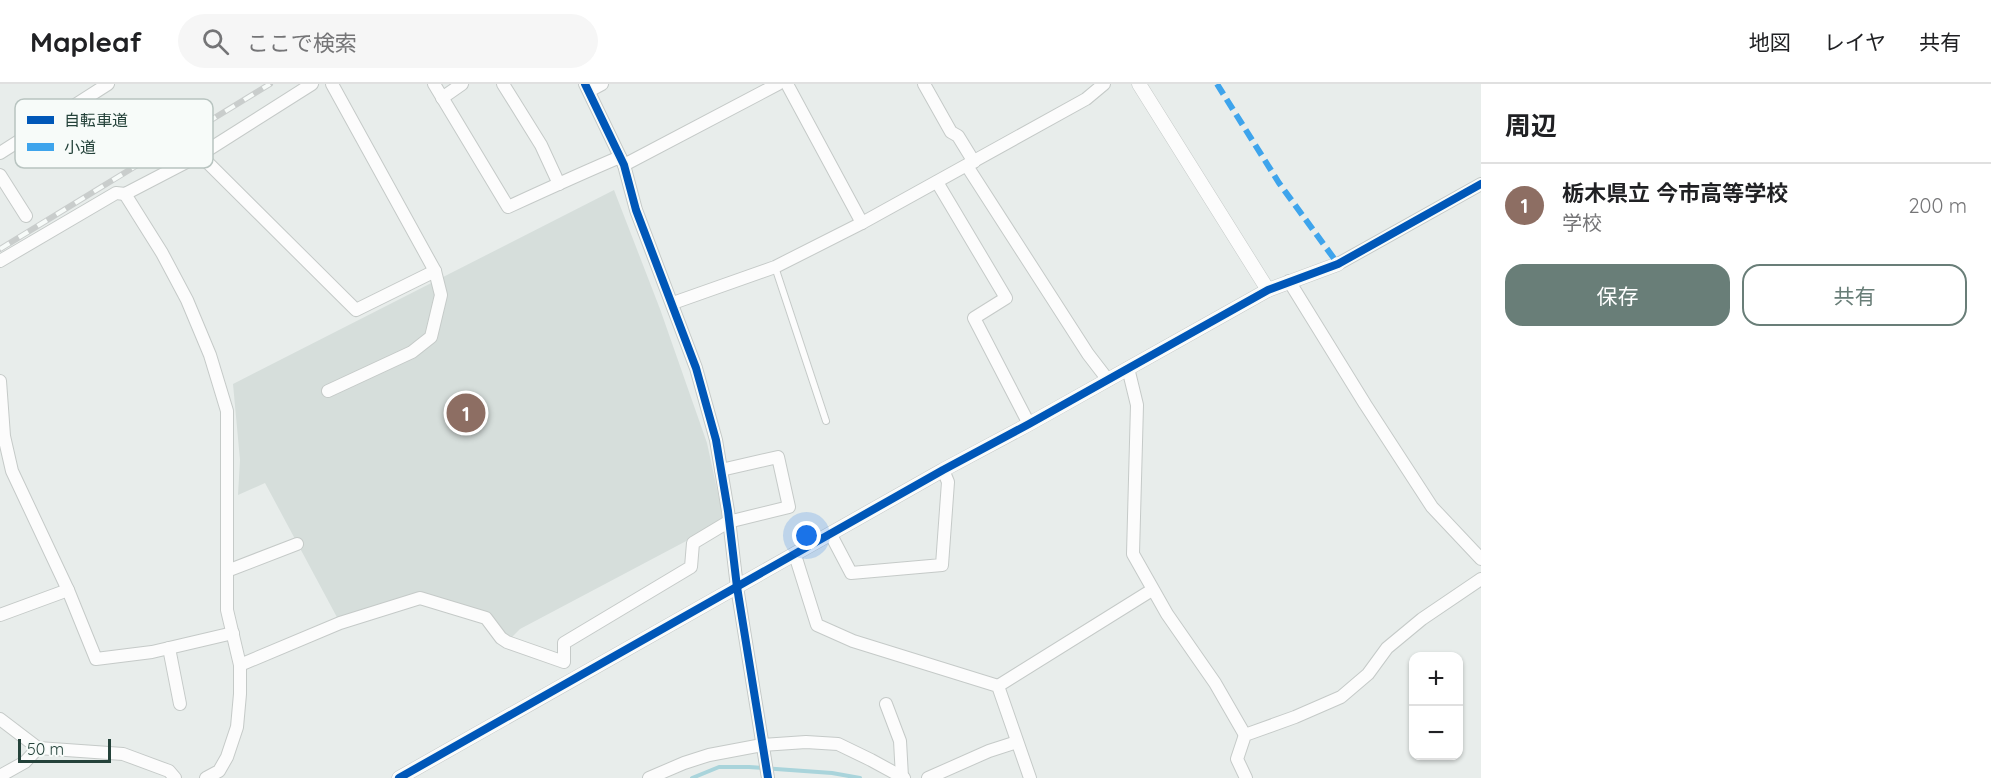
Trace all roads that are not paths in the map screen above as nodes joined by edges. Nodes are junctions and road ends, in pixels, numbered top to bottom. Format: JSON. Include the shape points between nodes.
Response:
{"nodes":[{"id":1,"x":108,"y":84,"type":"edge"},
{"id":2,"x":312,"y":84,"type":"edge"},
{"id":3,"x":332,"y":84,"type":"edge"},
{"id":4,"x":434,"y":84,"type":"edge"},
{"id":5,"x":462,"y":84,"type":"edge"},
{"id":6,"x":503,"y":84,"type":"edge"},
{"id":7,"x":603,"y":84,"type":"edge"},
{"id":8,"x":778,"y":84,"type":"edge"},
{"id":9,"x":787,"y":84,"type":"edge"},
{"id":10,"x":924,"y":84,"type":"edge"},
{"id":11,"x":1104,"y":84,"type":"edge"},
{"id":12,"x":1139,"y":84,"type":"edge"},
{"id":13,"x":587,"y":88,"type":"edge"},
{"id":14,"x":442,"y":98,"type":"junction"},
{"id":15,"x":85,"y":99,"type":"edge"},
{"id":16,"x":15,"y":143,"type":"edge"},
{"id":17,"x":213,"y":148,"type":"edge"},
{"id":18,"x":0,"y":153,"type":"edge"},
{"id":19,"x":622,"y":161,"type":"junction"},
{"id":20,"x":970,"y":164,"type":"junction"},
{"id":21,"x":176,"y":168,"type":"edge"},
{"id":22,"x":212,"y":168,"type":"edge"},
{"id":23,"x":0,"y":175,"type":"edge"},
{"id":24,"x":937,"y":182,"type":"junction"},
{"id":25,"x":559,"y":184,"type":"junction"},
{"id":26,"x":1481,"y":184,"type":"edge"},
{"id":27,"x":125,"y":194,"type":"junction"},
{"id":28,"x":26,"y":216,"type":"dead end"},
{"id":29,"x":862,"y":223,"type":"junction"},
{"id":30,"x":0,"y":261,"type":"edge"},
{"id":31,"x":1338,"y":264,"type":"joint"},
{"id":32,"x":775,"y":267,"type":"junction"},
{"id":33,"x":435,"y":271,"type":"junction"},
{"id":34,"x":1289,"y":281,"type":"junction"},
{"id":35,"x":1268,"y":290,"type":"junction"},
{"id":36,"x":673,"y":303,"type":"junction"},
{"id":37,"x":1128,"y":368,"type":"junction"},
{"id":38,"x":1108,"y":380,"type":"junction"},
{"id":39,"x":0,"y":381,"type":"edge"},
{"id":40,"x":328,"y":391,"type":"dead end"},
{"id":41,"x":826,"y":421,"type":"dead end"},
{"id":42,"x":1029,"y":424,"type":"junction"},
{"id":43,"x":721,"y":470,"type":"junction"},
{"id":44,"x":943,"y":470,"type":"junction"},
{"id":45,"x":728,"y":522,"type":"junction"},
{"id":46,"x":831,"y":535,"type":"junction"},
{"id":47,"x":297,"y":544,"type":"dead end"},
{"id":48,"x":795,"y":555,"type":"junction"},
{"id":49,"x":1481,"y":559,"type":"edge"},
{"id":50,"x":227,"y":571,"type":"junction"},
{"id":51,"x":1481,"y":579,"type":"edge"},
{"id":52,"x":737,"y":587,"type":"junction"},
{"id":53,"x":1152,"y":590,"type":"junction"},
{"id":54,"x":68,"y":591,"type":"junction"},
{"id":55,"x":0,"y":615,"type":"edge"},
{"id":56,"x":233,"y":633,"type":"junction"},
{"id":57,"x":170,"y":648,"type":"junction"},
{"id":58,"x":240,"y":665,"type":"junction"},
{"id":59,"x":999,"y":686,"type":"junction"},
{"id":60,"x":180,"y":704,"type":"dead end"},
{"id":61,"x":886,"y":704,"type":"dead end"},
{"id":62,"x":0,"y":719,"type":"edge"},
{"id":63,"x":1245,"y":735,"type":"junction"},
{"id":64,"x":1017,"y":742,"type":"junction"},
{"id":65,"x":762,"y":745,"type":"junction"},
{"id":66,"x":38,"y":748,"type":"junction"},
{"id":67,"x":0,"y":776,"type":"edge"},
{"id":68,"x":903,"y":777,"type":"edge"},
{"id":69,"x":175,"y":778,"type":"edge"},
{"id":70,"x":206,"y":778,"type":"edge"},
{"id":71,"x":399,"y":778,"type":"edge"},
{"id":72,"x":649,"y":778,"type":"edge"},
{"id":73,"x":768,"y":778,"type":"edge"},
{"id":74,"x":928,"y":778,"type":"edge"},
{"id":75,"x":1030,"y":778,"type":"edge"},
{"id":76,"x":1246,"y":778,"type":"edge"}],
"edges":[{"from":1,"to":15,"type":"street"},
{"from":2,"to":17,"type":"street"},
{"from":3,"to":33,"type":"street"},
{"from":4,"to":14,"type":"street"},
{"from":5,"to":14,"type":"street"},
{"from":6,"to":25,"type":"street","via":[[541,145]]},
{"from":7,"to":13,"type":"street"},
{"from":8,"to":19,"type":"street"},
{"from":9,"to":29,"type":"street"},
{"from":10,"to":20,"type":"street","via":[[951,132],[958,136]]},
{"from":11,"to":20,"type":"street","via":[[1086,99]]},
{"from":12,"to":35,"type":"street"},
{"from":13,"to":19,"type":"street"},
{"from":14,"to":25,"type":"street","via":[[508,207]]},
{"from":16,"to":18,"type":"street"},
{"from":19,"to":25,"type":"street"},
{"from":19,"to":36,"type":"street","via":[[636,210]]},
{"from":20,"to":24,"type":"street"},
{"from":20,"to":38,"type":"street"},
{"from":21,"to":27,"type":"street"},
{"from":22,"to":33,"type":"street","via":[[356,310]]},
{"from":23,"to":28,"type":"street"},
{"from":24,"to":29,"type":"street"},
{"from":24,"to":42,"type":"street","via":[[1006,298],[974,318]]},
{"from":26,"to":31,"type":"street"},
{"from":27,"to":30,"type":"street","via":[[116,193]]},
{"from":27,"to":50,"type":"street","via":[[187,300],[227,411]]},
{"from":29,"to":32,"type":"street"},
{"from":31,"to":34,"type":"street"},
{"from":32,"to":36,"type":"street"},
{"from":32,"to":41,"type":"lane"},
{"from":33,"to":40,"type":"street","via":[[441,295],[431,337],[412,352]]},
{"from":34,"to":35,"type":"street"},
{"from":34,"to":49,"type":"street","via":[[1432,507]]},
{"from":35,"to":37,"type":"street"},
{"from":36,"to":43,"type":"street","via":[[696,368]]},
{"from":37,"to":38,"type":"street"},
{"from":37,"to":53,"type":"street","via":[[1137,405],[1133,554]]},
{"from":38,"to":42,"type":"street"},
{"from":39,"to":54,"type":"street","via":[[3,436],[12,471]]},
{"from":42,"to":44,"type":"street"},
{"from":43,"to":45,"type":"street"},
{"from":43,"to":45,"type":"street","via":[[778,457],[789,507]]},
{"from":44,"to":46,"type":"street"},
{"from":44,"to":46,"type":"street","via":[[948,482],[942,565],[851,573]]},
{"from":45,"to":52,"type":"street"},
{"from":45,"to":58,"type":"street","via":[[693,543],[691,567],[564,643],[564,662],[507,642],[486,618],[420,598],[340,623]]},
{"from":46,"to":48,"type":"street"},
{"from":47,"to":50,"type":"street"},
{"from":48,"to":52,"type":"street"},
{"from":48,"to":59,"type":"street","via":[[817,625],[854,641]]},
{"from":50,"to":56,"type":"street","via":[[227,610]]},
{"from":51,"to":63,"type":"street","via":[[1404,633],[1368,674],[1341,697]]},
{"from":52,"to":65,"type":"street"},
{"from":52,"to":71,"type":"street"},
{"from":53,"to":59,"type":"street"},
{"from":53,"to":63,"type":"street"},
{"from":54,"to":55,"type":"street"},
{"from":54,"to":57,"type":"street","via":[[96,659]]},
{"from":56,"to":57,"type":"street"},
{"from":56,"to":58,"type":"street"},
{"from":57,"to":60,"type":"street"},
{"from":58,"to":70,"type":"street","via":[[233,742],[219,771]]},
{"from":59,"to":64,"type":"street"},
{"from":61,"to":68,"type":"street","via":[[900,741]]},
{"from":62,"to":66,"type":"street"},
{"from":63,"to":76,"type":"street","via":[[1237,759]]},
{"from":64,"to":74,"type":"street"},
{"from":64,"to":75,"type":"street"},
{"from":65,"to":68,"type":"street","via":[[838,744]]},
{"from":65,"to":72,"type":"street","via":[[709,755]]},
{"from":65,"to":73,"type":"street"},
{"from":66,"to":67,"type":"street","via":[[25,762]]},
{"from":66,"to":69,"type":"street","via":[[123,754],[169,771]]}]}
